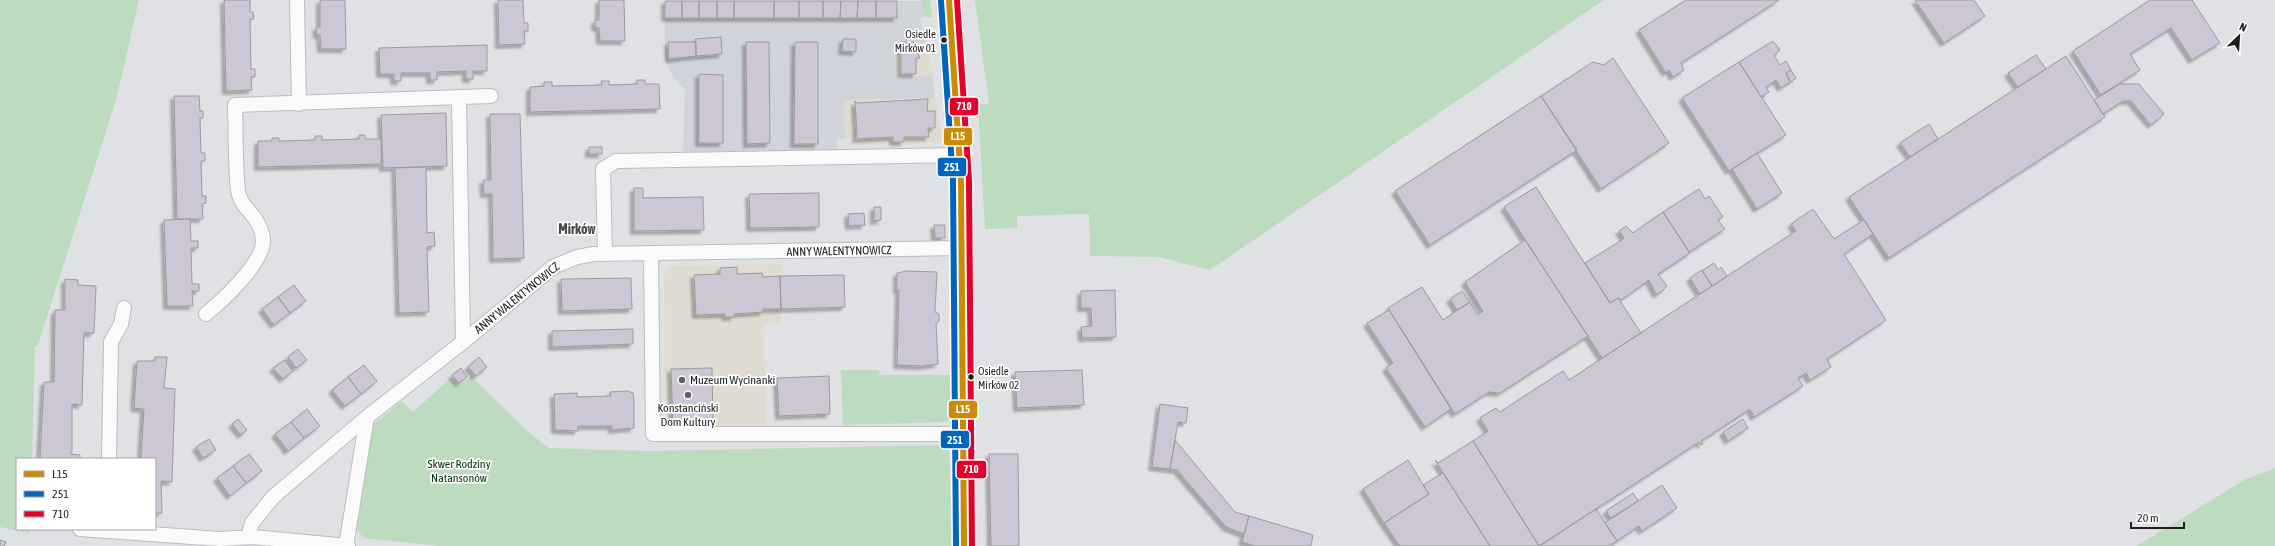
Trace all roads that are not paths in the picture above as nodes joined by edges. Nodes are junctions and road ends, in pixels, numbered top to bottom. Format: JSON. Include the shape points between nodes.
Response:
{"nodes":[{"id":1,"x":297,"y":0,"type":"edge"},
{"id":2,"x":949,"y":0,"type":"edge"},
{"id":3,"x":491,"y":96,"type":"dead end"},
{"id":4,"x":459,"y":97,"type":"junction"},
{"id":5,"x":299,"y":104,"type":"junction"},
{"id":6,"x":960,"y":155,"type":"junction"},
{"id":7,"x":963,"y":248,"type":"junction"},
{"id":8,"x":605,"y":254,"type":"junction"},
{"id":9,"x":651,"y":254,"type":"junction"},
{"id":10,"x":124,"y":308,"type":"dead end"},
{"id":11,"x":206,"y":314,"type":"dead end"},
{"id":12,"x":463,"y":342,"type":"junction"},
{"id":13,"x":368,"y":417,"type":"junction"},
{"id":14,"x":964,"y":434,"type":"junction"},
{"id":15,"x":109,"y":458,"type":"edge"},
{"id":16,"x":107,"y":530,"type":"edge"},
{"id":17,"x":248,"y":537,"type":"junction"},
{"id":18,"x":347,"y":546,"type":"edge"},
{"id":19,"x":964,"y":546,"type":"edge"}],
"edges":[{"from":1,"to":5,"type":"street"},
{"from":2,"to":6,"type":"street"},
{"from":3,"to":4,"type":"street"},
{"from":4,"to":5,"type":"street"},
{"from":4,"to":12,"type":"street"},
{"from":5,"to":11,"type":"street","via":[[235,105],[238,191],[243,205],[257,222],[263,242],[259,255],[224,300]]},
{"from":6,"to":7,"type":"street"},
{"from":6,"to":8,"type":"street","via":[[616,161],[603,170]]},
{"from":7,"to":9,"type":"street","name":"ANNY WALENTYNOWICZ"},
{"from":7,"to":14,"type":"street"},
{"from":8,"to":9,"type":"street","name":"ANNY WALENTYNOWICZ"},
{"from":8,"to":12,"type":"street","name":"ANNY WALENTYNOWICZ","via":[[577,257],[552,267]]},
{"from":9,"to":14,"type":"street","via":[[653,434]]},
{"from":10,"to":15,"type":"street","via":[[121,324],[111,342]]},
{"from":12,"to":13,"type":"street","name":"ANNY WALENTYNOWICZ"},
{"from":13,"to":17,"type":"street","name":"ANNY WALENTYNOWICZ","via":[[273,497],[252,523]]},
{"from":13,"to":18,"type":"street"},
{"from":14,"to":19,"type":"street"},
{"from":16,"to":17,"type":"street","via":[[220,538]]},
{"from":17,"to":18,"type":"street"}]}
